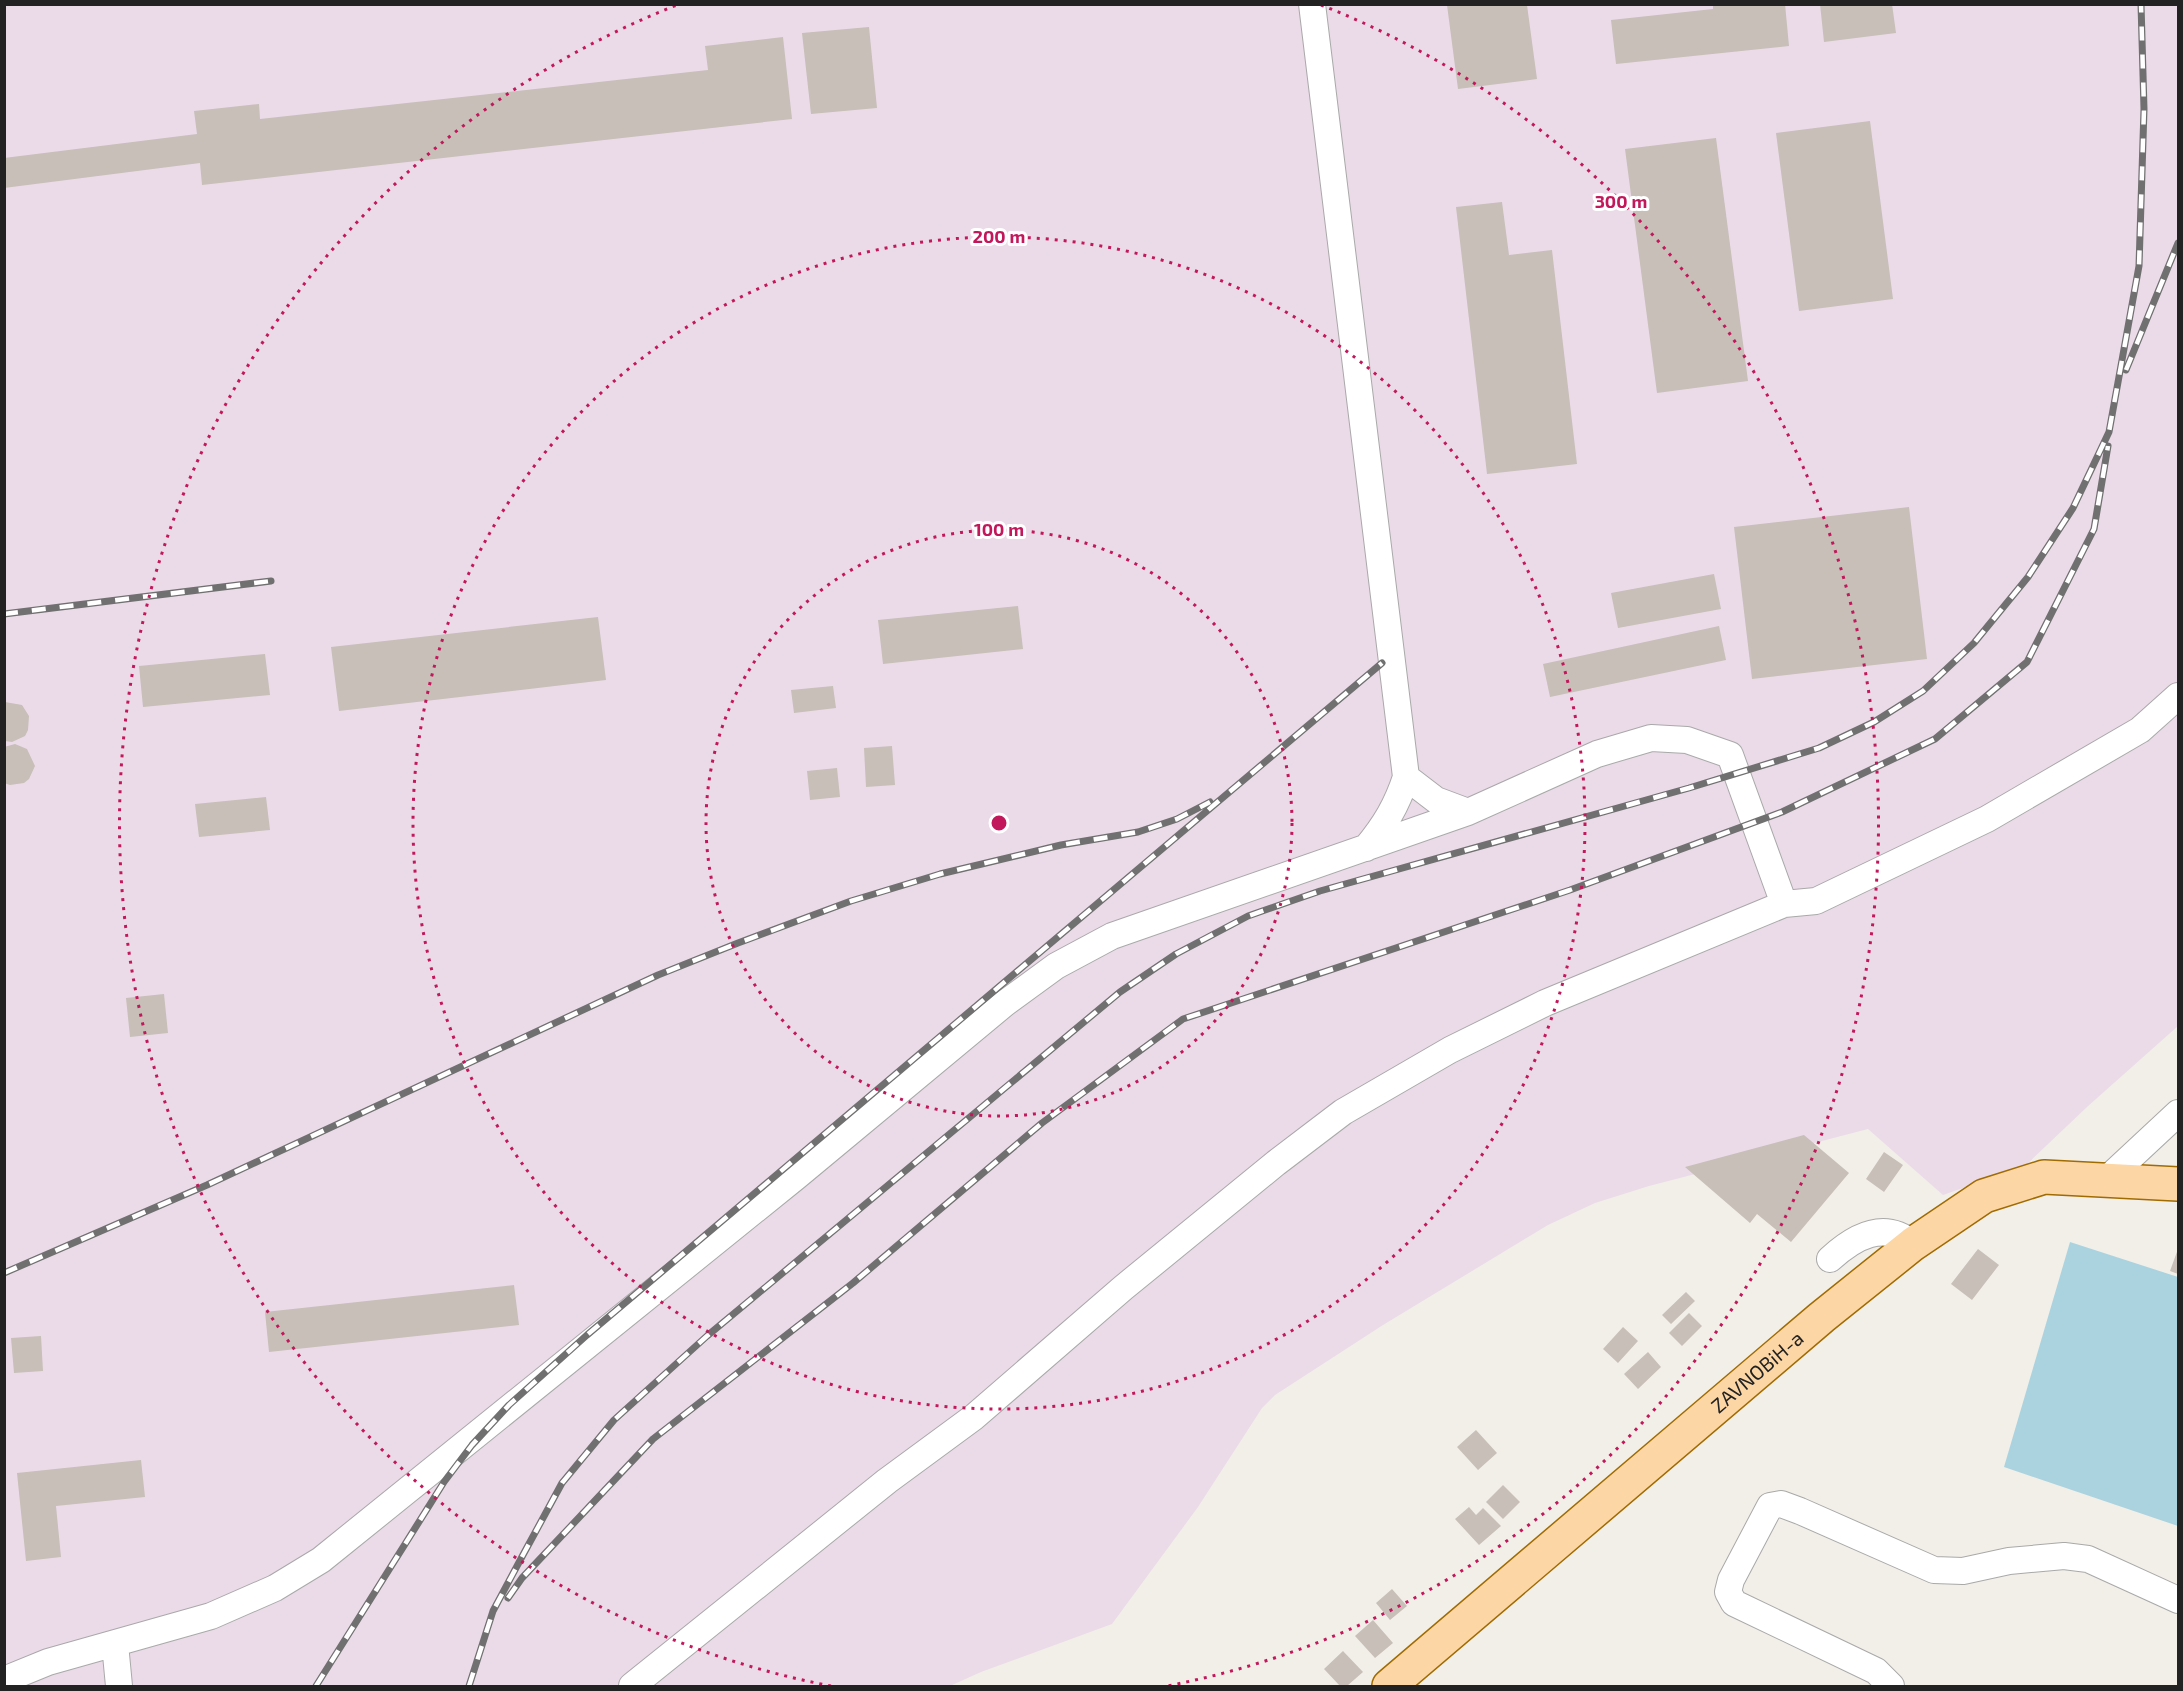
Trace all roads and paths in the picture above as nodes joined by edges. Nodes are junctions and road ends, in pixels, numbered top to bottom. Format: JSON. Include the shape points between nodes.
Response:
{"nodes":[{"id":1,"x":1312,"y":4,"type":"edge"},
{"id":2,"x":2178,"y":696,"type":"edge"},
{"id":3,"x":1406,"y":777,"type":"junction"},
{"id":4,"x":1468,"y":812,"type":"junction"},
{"id":5,"x":1366,"y":848,"type":"junction"},
{"id":6,"x":1784,"y":904,"type":"junction"},
{"id":7,"x":2178,"y":1113,"type":"edge"},
{"id":8,"x":2105,"y":1181,"type":"junction"},
{"id":9,"x":2178,"y":1184,"type":"edge"},
{"id":10,"x":1912,"y":1244,"type":"junction"},
{"id":11,"x":1830,"y":1259,"type":"dead end"},
{"id":12,"x":2178,"y":1600,"type":"edge"},
{"id":13,"x":115,"y":1644,"type":"junction"},
{"id":14,"x":4,"y":1680,"type":"edge"},
{"id":15,"x":119,"y":1686,"type":"edge"},
{"id":16,"x":632,"y":1686,"type":"edge"},
{"id":17,"x":1389,"y":1686,"type":"edge"},
{"id":18,"x":1891,"y":1686,"type":"edge"}],
"edges":[{"from":1,"to":3,"type":"street"},
{"from":2,"to":6,"type":"street","via":[[2140,730],[1987,819],[1815,901]]},
{"from":3,"to":4,"type":"street","via":[[1436,800]]},
{"from":3,"to":5,"type":"street","via":[[1396,806]]},
{"from":4,"to":5,"type":"street"},
{"from":4,"to":6,"type":"street","via":[[1597,754],[1651,738],[1687,740],[1730,755]]},
{"from":5,"to":13,"type":"street","via":[[1112,936],[1056,966],[1004,1004],[779,1192],[321,1560],[275,1588],[211,1616]]},
{"from":6,"to":16,"type":"street","via":[[1545,1003],[1450,1050],[1343,1112],[1150,1266],[974,1417],[888,1480]]},
{"from":7,"to":8,"type":"street"},
{"from":8,"to":9,"type":"main road","name":"ZAVNOBiH-a"},
{"from":8,"to":10,"type":"main road","name":"ZAVNOBiH-a","via":[[2044,1177],[2014,1185],[1984,1196]]},
{"from":10,"to":11,"type":"street","via":[[1894,1233],[1867,1234],[1850,1240]]},
{"from":10,"to":17,"type":"main road","name":"ZAVNOBiH-a"},
{"from":12,"to":18,"type":"street","via":[[2088,1559],[2064,1556],[2008,1561],[1963,1571],[1934,1570],[1800,1511],[1781,1504],[1770,1506],[1731,1580],[1728,1592],[1734,1603],[1876,1671]]},
{"from":13,"to":14,"type":"street","via":[[48,1662]]},
{"from":13,"to":15,"type":"street"}]}
